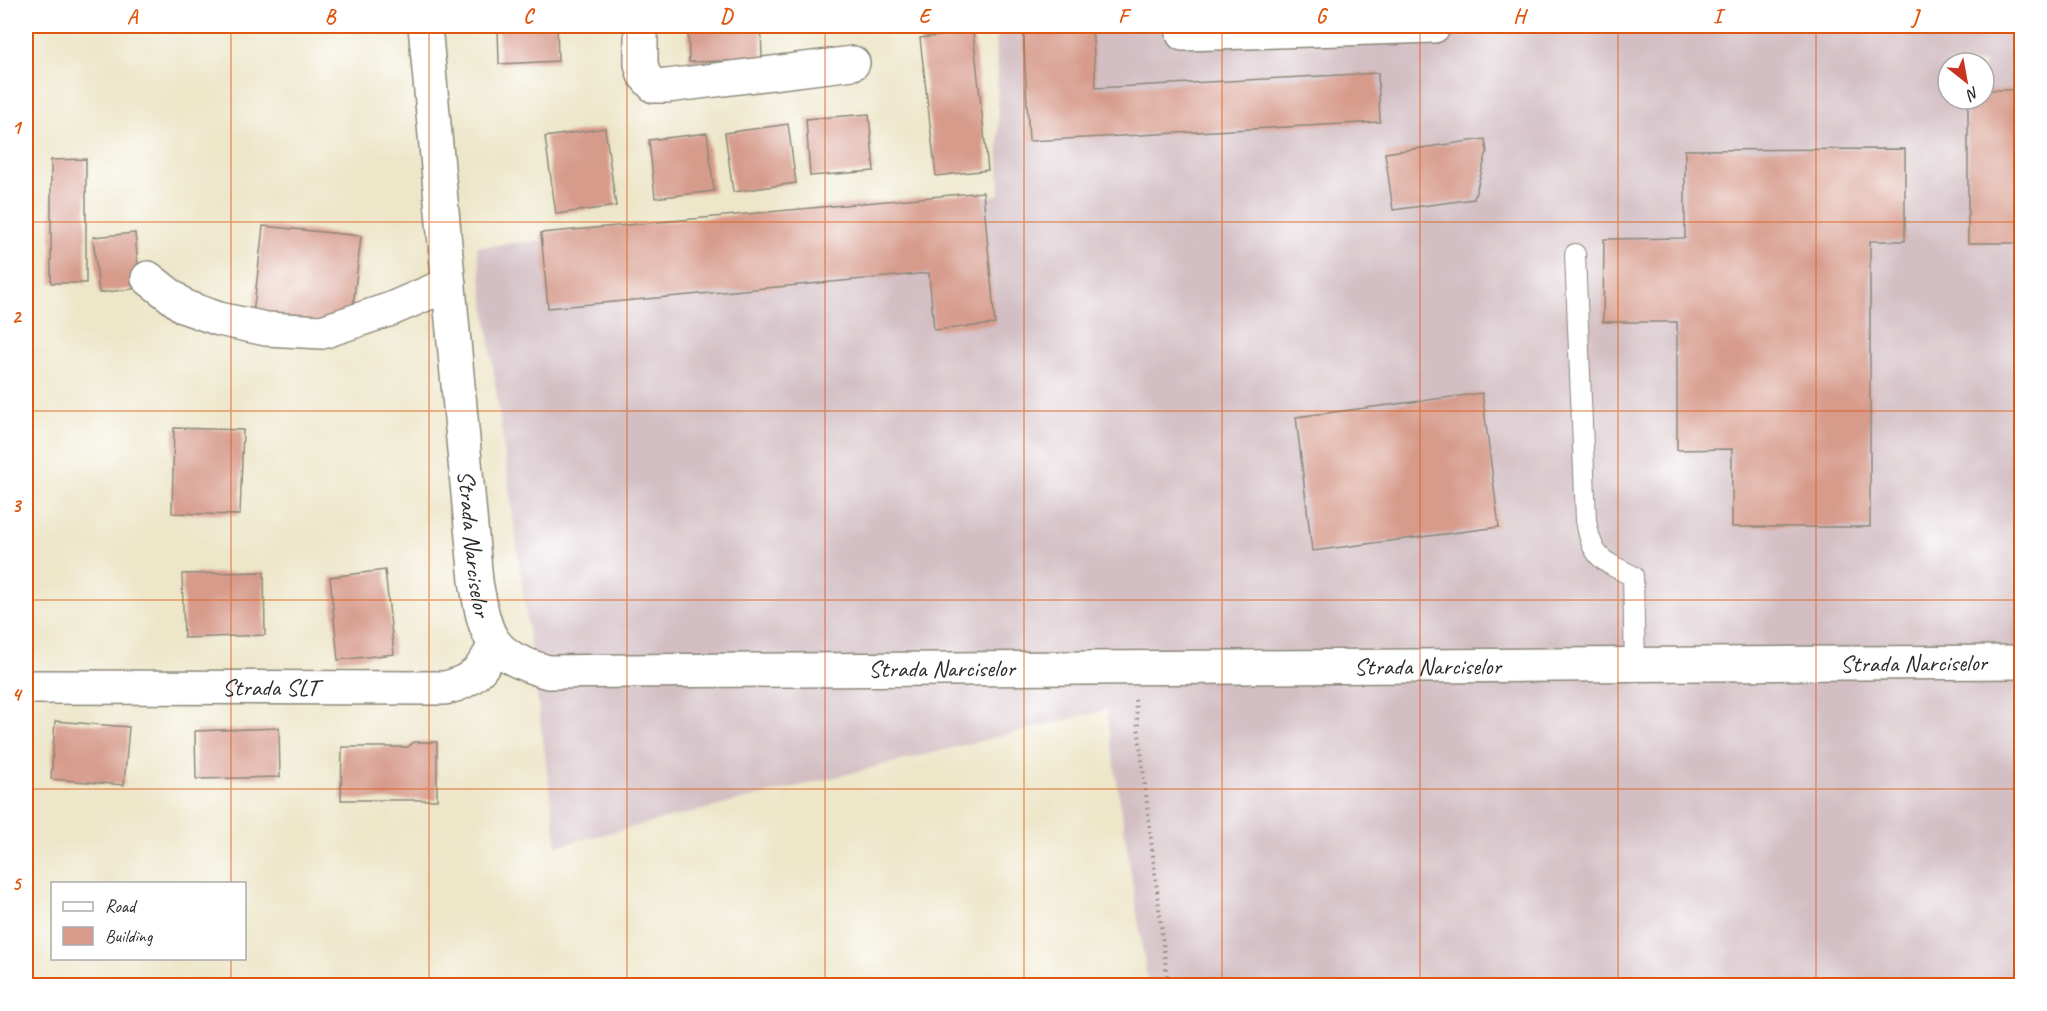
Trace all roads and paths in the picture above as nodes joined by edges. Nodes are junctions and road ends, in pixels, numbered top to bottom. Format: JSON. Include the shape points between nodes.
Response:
{"nodes":[{"id":1,"x":425,"y":26,"type":"edge"},
{"id":2,"x":641,"y":26,"type":"edge"},
{"id":3,"x":1434,"y":26,"type":"edge"},
{"id":4,"x":1183,"y":34,"type":"dead end"},
{"id":5,"x":853,"y":63,"type":"dead end"},
{"id":6,"x":1575,"y":254,"type":"dead end"},
{"id":7,"x":148,"y":278,"type":"dead end"},
{"id":8,"x":448,"y":284,"type":"junction"},
{"id":9,"x":495,"y":645,"type":"junction"},
{"id":10,"x":2022,"y":662,"type":"edge"},
{"id":11,"x":1131,"y":666,"type":"junction"},
{"id":12,"x":1635,"y":667,"type":"junction"},
{"id":13,"x":26,"y":687,"type":"edge"},
{"id":14,"x":1168,"y":986,"type":"edge"}],
"edges":[{"from":1,"to":8,"type":"street","name":"Strada Narciselor"},
{"from":2,"to":5,"type":"street","via":[[641,64],[644,75],[654,86]]},
{"from":3,"to":4,"type":"street"},
{"from":6,"to":12,"type":"lane","via":[[1586,520],[1590,543],[1599,556],[1632,576]]},
{"from":7,"to":8,"type":"street","via":[[185,307],[219,320],[266,329],[322,332],[391,309]]},
{"from":8,"to":9,"type":"street","name":"Strada Narciselor","via":[[476,581],[483,619]]},
{"from":9,"to":11,"type":"street","name":"Strada Narciselor","via":[[522,665],[548,672]]},
{"from":9,"to":13,"type":"street","name":"Strada SLT","via":[[486,663],[473,676],[445,688]]},
{"from":10,"to":12,"type":"street","name":"Strada Narciselor"},
{"from":11,"to":12,"type":"street","name":"Strada Narciselor"},
{"from":11,"to":14,"type":"path"}]}
